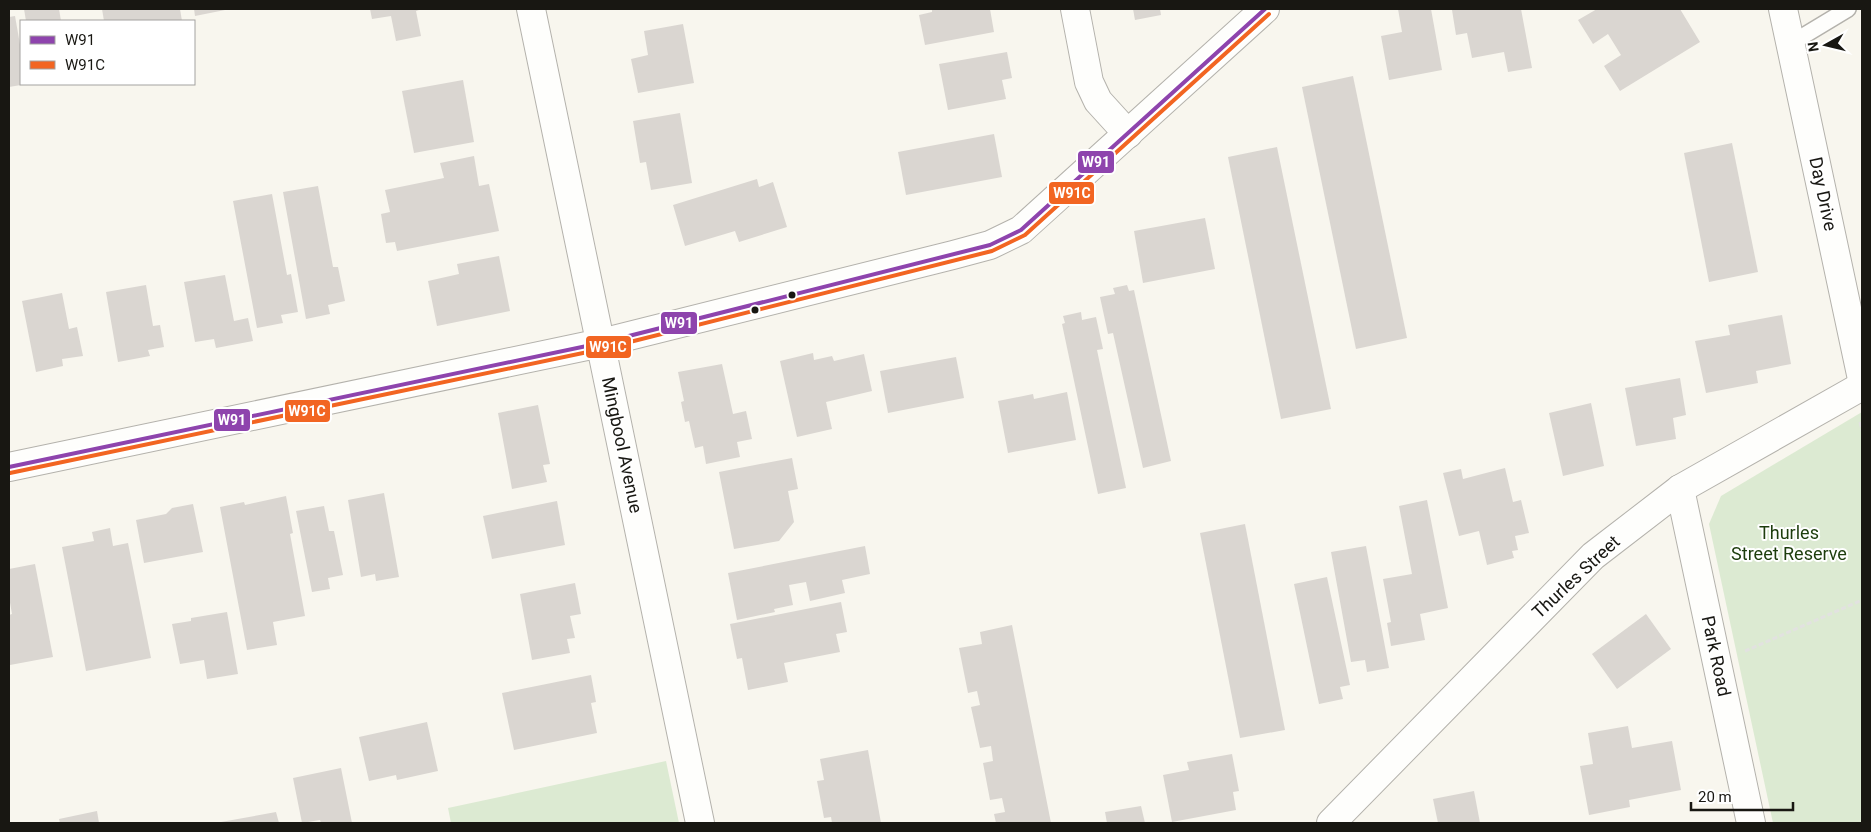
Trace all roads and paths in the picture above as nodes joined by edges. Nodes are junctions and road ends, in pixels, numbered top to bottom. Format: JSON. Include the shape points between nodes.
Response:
{"nodes":[{"id":1,"x":531,"y":9,"type":"edge"},
{"id":2,"x":1075,"y":9,"type":"edge"},
{"id":3,"x":1265,"y":9,"type":"edge"},
{"id":4,"x":1783,"y":9,"type":"edge"},
{"id":5,"x":1848,"y":9,"type":"edge"},
{"id":6,"x":1790,"y":44,"type":"junction"},
{"id":7,"x":1128,"y":134,"type":"junction"},
{"id":8,"x":601,"y":344,"type":"junction"},
{"id":9,"x":1862,"y":379,"type":"edge"},
{"id":10,"x":1862,"y":386,"type":"edge"},
{"id":11,"x":9,"y":468,"type":"edge"},
{"id":12,"x":1680,"y":489,"type":"junction"},
{"id":13,"x":1862,"y":600,"type":"edge"},
{"id":14,"x":1717,"y":663,"type":"junction"},
{"id":15,"x":700,"y":823,"type":"edge"},
{"id":16,"x":1332,"y":823,"type":"edge"},
{"id":17,"x":1752,"y":823,"type":"edge"}],
"edges":[{"from":1,"to":8,"type":"street","name":"Mingbool Avenue"},
{"from":2,"to":7,"type":"street","via":[[1090,82],[1098,101]]},
{"from":3,"to":7,"type":"street"},
{"from":4,"to":6,"type":"street","name":"Day Drive"},
{"from":5,"to":6,"type":"lane"},
{"from":6,"to":9,"type":"street","name":"Day Drive"},
{"from":7,"to":8,"type":"street","via":[[1020,230],[990,244]]},
{"from":8,"to":11,"type":"street"},
{"from":8,"to":15,"type":"street","name":"Mingbool Avenue"},
{"from":10,"to":12,"type":"street","name":"Thurles Street"},
{"from":12,"to":14,"type":"street","name":"Park Road"},
{"from":12,"to":16,"type":"street","name":"Thurles Street","via":[[1593,556]]},
{"from":13,"to":14,"type":"path"},
{"from":14,"to":17,"type":"street","name":"Park Road"}]}
